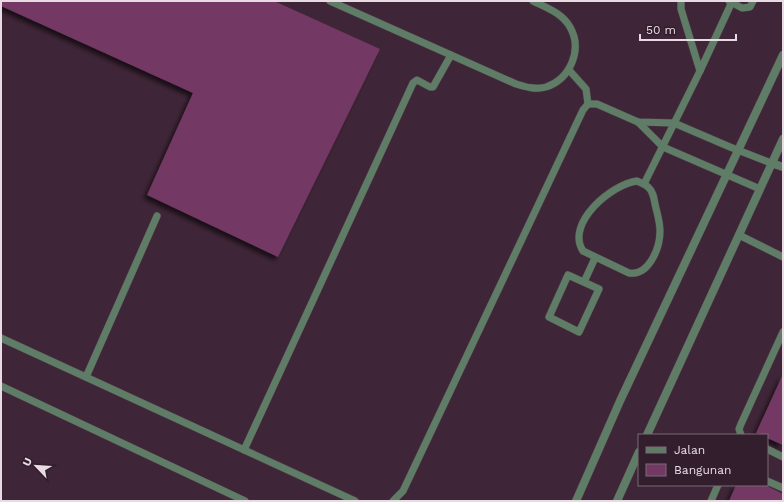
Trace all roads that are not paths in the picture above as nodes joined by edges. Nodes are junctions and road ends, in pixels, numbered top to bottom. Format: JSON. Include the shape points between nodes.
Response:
{"nodes":[{"id":1,"x":330,"y":1,"type":"edge"},
{"id":2,"x":533,"y":1,"type":"edge"},
{"id":3,"x":681,"y":1,"type":"edge"},
{"id":4,"x":753,"y":1,"type":"edge"},
{"id":5,"x":730,"y":2,"type":"edge"},
{"id":6,"x":451,"y":55,"type":"junction"},
{"id":7,"x":783,"y":55,"type":"edge"},
{"id":8,"x":569,"y":70,"type":"junction"},
{"id":9,"x":700,"y":71,"type":"junction"},
{"id":10,"x":588,"y":104,"type":"junction"},
{"id":11,"x":638,"y":122,"type":"junction"},
{"id":12,"x":674,"y":123,"type":"junction"},
{"id":13,"x":783,"y":139,"type":"edge"},
{"id":14,"x":663,"y":147,"type":"junction"},
{"id":15,"x":738,"y":151,"type":"junction"},
{"id":16,"x":772,"y":163,"type":"junction"},
{"id":17,"x":783,"y":168,"type":"edge"},
{"id":18,"x":727,"y":175,"type":"junction"},
{"id":19,"x":644,"y":184,"type":"junction"},
{"id":20,"x":760,"y":189,"type":"junction"},
{"id":21,"x":157,"y":216,"type":"dead end"},
{"id":22,"x":739,"y":235,"type":"junction"},
{"id":23,"x":595,"y":258,"type":"junction"},
{"id":24,"x":783,"y":258,"type":"edge"},
{"id":25,"x":584,"y":282,"type":"junction"},
{"id":26,"x":783,"y":332,"type":"edge"},
{"id":27,"x":1,"y":338,"type":"edge"},
{"id":28,"x":86,"y":377,"type":"junction"},
{"id":29,"x":1,"y":386,"type":"edge"},
{"id":30,"x":647,"y":434,"type":"edge"},
{"id":31,"x":741,"y":434,"type":"edge"},
{"id":32,"x":244,"y":450,"type":"junction"},
{"id":33,"x":768,"y":450,"type":"edge"},
{"id":34,"x":638,"y":454,"type":"edge"},
{"id":35,"x":783,"y":457,"type":"edge"},
{"id":36,"x":768,"y":481,"type":"edge"},
{"id":37,"x":715,"y":486,"type":"edge"},
{"id":38,"x":783,"y":488,"type":"edge"},
{"id":39,"x":244,"y":501,"type":"edge"},
{"id":40,"x":355,"y":501,"type":"edge"},
{"id":41,"x":393,"y":501,"type":"edge"},
{"id":42,"x":576,"y":501,"type":"edge"},
{"id":43,"x":617,"y":501,"type":"edge"},
{"id":44,"x":711,"y":501,"type":"edge"}],
"edges":[{"from":1,"to":6,"type":"lane"},
{"from":2,"to":8,"type":"lane","via":[[561,16],[570,28],[575,42]]},
{"from":3,"to":9,"type":"lane","via":[[681,9]]},
{"from":4,"to":5,"type":"lane","via":[[750,8],[742,8]]},
{"from":5,"to":9,"type":"lane"},
{"from":6,"to":8,"type":"lane","via":[[530,88],[552,84]]},
{"from":6,"to":32,"type":"lane","via":[[433,87],[417,80],[413,83]]},
{"from":7,"to":15,"type":"street"},
{"from":8,"to":10,"type":"lane","via":[[586,89]]},
{"from":9,"to":12,"type":"lane"},
{"from":10,"to":11,"type":"lane","via":[[596,104]]},
{"from":10,"to":41,"type":"lane","via":[[403,491]]},
{"from":11,"to":12,"type":"lane"},
{"from":11,"to":14,"type":"lane"},
{"from":12,"to":14,"type":"lane"},
{"from":12,"to":15,"type":"lane"},
{"from":13,"to":16,"type":"street"},
{"from":14,"to":18,"type":"lane"},
{"from":14,"to":19,"type":"lane"},
{"from":15,"to":16,"type":"lane"},
{"from":15,"to":18,"type":"street"},
{"from":16,"to":17,"type":"street"},
{"from":16,"to":20,"type":"street"},
{"from":18,"to":20,"type":"lane"},
{"from":18,"to":42,"type":"street","via":[[620,401]]},
{"from":19,"to":23,"type":"lane","via":[[627,184],[592,207],[578,240],[583,251]]},
{"from":19,"to":23,"type":"lane","via":[[652,193],[660,231],[659,241],[649,264],[640,273],[629,273]]},
{"from":20,"to":22,"type":"street"},
{"from":21,"to":28,"type":"lane"},
{"from":22,"to":24,"type":"lane"},
{"from":22,"to":30,"type":"street"},
{"from":23,"to":25,"type":"lane"},
{"from":25,"to":25,"type":"lane","via":[[568,275],[549,316],[550,319],[579,332],[599,289]]},
{"from":26,"to":31,"type":"lane","via":[[741,424]]},
{"from":27,"to":28,"type":"lane"},
{"from":28,"to":32,"type":"lane"},
{"from":29,"to":39,"type":"lane"},
{"from":32,"to":40,"type":"lane"},
{"from":33,"to":35,"type":"lane"},
{"from":34,"to":43,"type":"street"},
{"from":36,"to":38,"type":"lane"},
{"from":37,"to":44,"type":"lane"}]}
